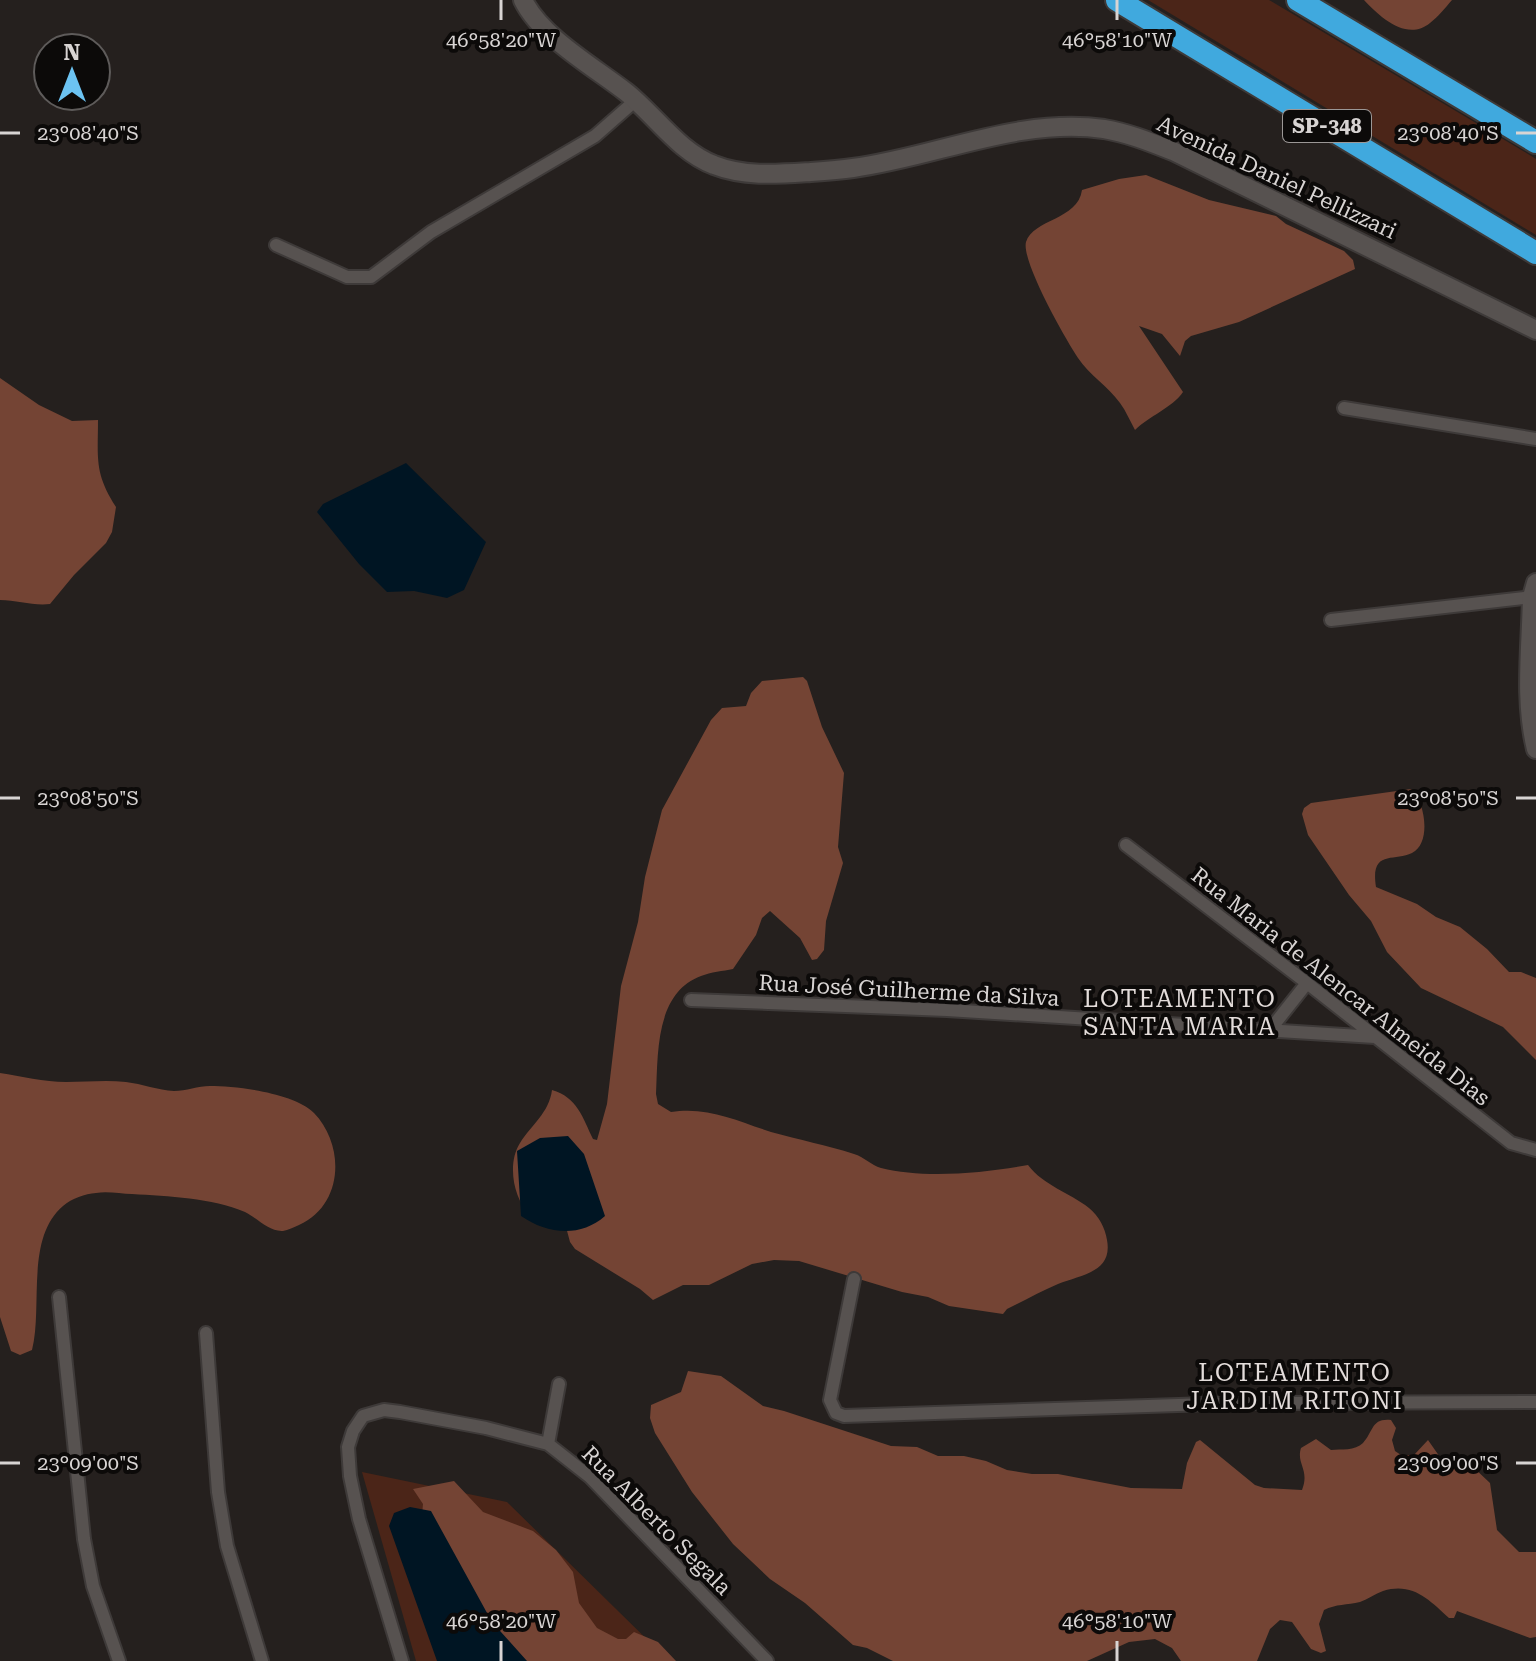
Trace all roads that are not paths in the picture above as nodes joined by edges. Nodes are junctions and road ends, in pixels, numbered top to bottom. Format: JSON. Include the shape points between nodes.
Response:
{"nodes":[{"id":1,"x":523,"y":0,"type":"edge"},
{"id":2,"x":1117,"y":0,"type":"edge"},
{"id":3,"x":1298,"y":0,"type":"edge"},
{"id":4,"x":636,"y":100,"type":"junction"},
{"id":5,"x":1536,"y":142,"type":"edge"},
{"id":6,"x":276,"y":245,"type":"dead end"},
{"id":7,"x":1536,"y":253,"type":"edge"},
{"id":8,"x":1536,"y":330,"type":"edge"},
{"id":9,"x":1344,"y":408,"type":"dead end"},
{"id":10,"x":1536,"y":439,"type":"edge"},
{"id":11,"x":1534,"y":590,"type":"edge"},
{"id":12,"x":1331,"y":620,"type":"dead end"},
{"id":13,"x":1536,"y":749,"type":"edge"},
{"id":14,"x":1126,"y":845,"type":"dead end"},
{"id":15,"x":1307,"y":983,"type":"junction"},
{"id":16,"x":691,"y":1000,"type":"dead end"},
{"id":17,"x":1269,"y":1031,"type":"junction"},
{"id":18,"x":1375,"y":1037,"type":"junction"},
{"id":19,"x":1536,"y":1150,"type":"edge"},
{"id":20,"x":854,"y":1279,"type":"dead end"},
{"id":21,"x":59,"y":1297,"type":"dead end"},
{"id":22,"x":206,"y":1333,"type":"dead end"},
{"id":23,"x":559,"y":1384,"type":"dead end"},
{"id":24,"x":1536,"y":1402,"type":"edge"},
{"id":25,"x":548,"y":1444,"type":"junction"},
{"id":26,"x":119,"y":1661,"type":"edge"},
{"id":27,"x":262,"y":1661,"type":"edge"},
{"id":28,"x":402,"y":1661,"type":"edge"},
{"id":29,"x":767,"y":1661,"type":"edge"}],
"edges":[{"from":1,"to":4,"type":"street","name":"Avenida Daniel Pellizzari","via":[[544,30]]},
{"from":2,"to":7,"type":"highway","number":"SP-348"},
{"from":3,"to":5,"type":"highway"},
{"from":4,"to":6,"type":"street","via":[[595,136],[431,232],[371,277],[347,277]]},
{"from":4,"to":8,"type":"street","name":"Avenida Daniel Pellizzari","via":[[698,158],[743,172],[854,168],[1061,127],[1140,138]]},
{"from":9,"to":10,"type":"street"},
{"from":11,"to":12,"type":"street"},
{"from":11,"to":13,"type":"street","via":[[1529,692]]},
{"from":14,"to":15,"type":"street","name":"Rua Maria de Alencar Almeida Dias"},
{"from":15,"to":17,"type":"street"},
{"from":15,"to":18,"type":"street","name":"Rua Maria de Alencar Almeida Dias"},
{"from":16,"to":17,"type":"street","name":"Rua José Guilherme da Silva"},
{"from":17,"to":18,"type":"street","name":"Rua José Guilherme da Silva"},
{"from":18,"to":19,"type":"street","name":"Rua Maria de Alencar Almeida Dias","via":[[1511,1143]]},
{"from":20,"to":24,"type":"street","via":[[830,1400],[836,1413],[844,1416],[1240,1403]]},
{"from":21,"to":26,"type":"street","via":[[84,1539],[93,1586]]},
{"from":22,"to":27,"type":"street","via":[[227,1546]]},
{"from":23,"to":25,"type":"street"},
{"from":25,"to":28,"type":"street","name":"Rua Alberto Segala","via":[[400,1412],[363,1416],[348,1447],[350,1476]]},
{"from":25,"to":29,"type":"street","name":"Rua Alberto Segala","via":[[590,1477]]}]}
